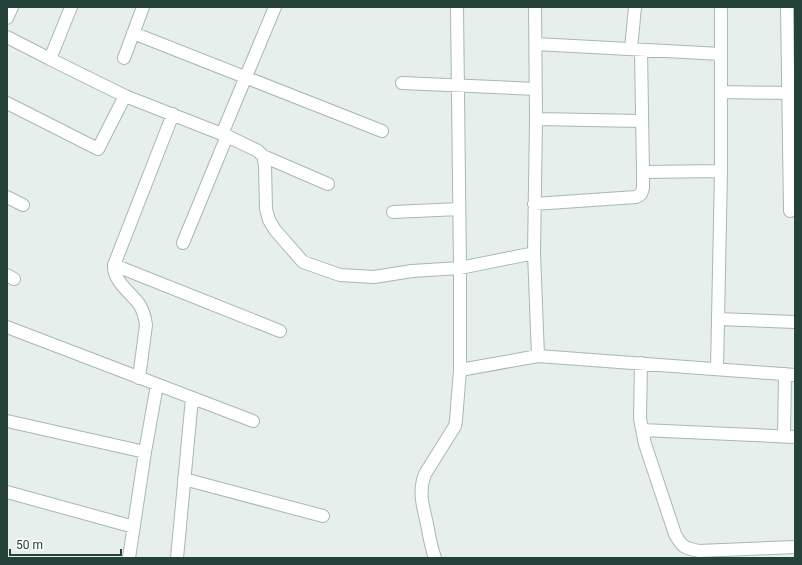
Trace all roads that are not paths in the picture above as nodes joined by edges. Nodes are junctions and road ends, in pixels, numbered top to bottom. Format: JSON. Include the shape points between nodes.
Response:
{"nodes":[{"id":1,"x":12,"y":7,"type":"edge"},
{"id":2,"x":71,"y":7,"type":"edge"},
{"id":3,"x":143,"y":7,"type":"edge"},
{"id":4,"x":275,"y":7,"type":"edge"},
{"id":5,"x":457,"y":7,"type":"edge"},
{"id":6,"x":536,"y":7,"type":"edge"},
{"id":7,"x":635,"y":7,"type":"edge"},
{"id":8,"x":721,"y":7,"type":"edge"},
{"id":9,"x":787,"y":7,"type":"edge"},
{"id":10,"x":7,"y":18,"type":"edge"},
{"id":11,"x":134,"y":33,"type":"junction"},
{"id":12,"x":7,"y":37,"type":"edge"},
{"id":13,"x":536,"y":44,"type":"junction"},
{"id":14,"x":636,"y":50,"type":"junction"},
{"id":15,"x":721,"y":54,"type":"junction"},
{"id":16,"x":124,"y":58,"type":"dead end"},
{"id":17,"x":50,"y":59,"type":"junction"},
{"id":18,"x":246,"y":77,"type":"junction"},
{"id":19,"x":402,"y":83,"type":"dead end"},
{"id":20,"x":458,"y":85,"type":"junction"},
{"id":21,"x":536,"y":89,"type":"junction"},
{"id":22,"x":721,"y":92,"type":"junction"},
{"id":23,"x":788,"y":93,"type":"junction"},
{"id":24,"x":126,"y":96,"type":"junction"},
{"id":25,"x":7,"y":103,"type":"edge"},
{"id":26,"x":173,"y":114,"type":"junction"},
{"id":27,"x":536,"y":118,"type":"junction"},
{"id":28,"x":642,"y":121,"type":"junction"},
{"id":29,"x":382,"y":131,"type":"dead end"},
{"id":30,"x":225,"y":135,"type":"junction"},
{"id":31,"x":263,"y":156,"type":"junction"},
{"id":32,"x":721,"y":171,"type":"junction"},
{"id":33,"x":643,"y":172,"type":"junction"},
{"id":34,"x":328,"y":184,"type":"dead end"},
{"id":35,"x":7,"y":197,"type":"edge"},
{"id":36,"x":534,"y":204,"type":"junction"},
{"id":37,"x":22,"y":205,"type":"dead end"},
{"id":38,"x":459,"y":209,"type":"junction"},
{"id":39,"x":790,"y":211,"type":"dead end"},
{"id":40,"x":393,"y":212,"type":"dead end"},
{"id":41,"x":183,"y":243,"type":"dead end"},
{"id":42,"x":534,"y":253,"type":"junction"},
{"id":43,"x":114,"y":265,"type":"junction"},
{"id":44,"x":460,"y":268,"type":"junction"},
{"id":45,"x":718,"y":319,"type":"junction"},
{"id":46,"x":795,"y":322,"type":"edge"},
{"id":47,"x":7,"y":327,"type":"edge"},
{"id":48,"x":280,"y":331,"type":"dead end"},
{"id":49,"x":538,"y":356,"type":"junction"},
{"id":50,"x":641,"y":363,"type":"junction"},
{"id":51,"x":717,"y":369,"type":"junction"},
{"id":52,"x":460,"y":370,"type":"junction"},
{"id":53,"x":790,"y":374,"type":"edge"},
{"id":54,"x":139,"y":378,"type":"junction"},
{"id":55,"x":157,"y":385,"type":"junction"},
{"id":56,"x":192,"y":398,"type":"junction"},
{"id":57,"x":7,"y":421,"type":"edge"},
{"id":58,"x":253,"y":421,"type":"dead end"},
{"id":59,"x":642,"y":430,"type":"junction"},
{"id":60,"x":790,"y":436,"type":"edge"},
{"id":61,"x":145,"y":452,"type":"junction"},
{"id":62,"x":184,"y":479,"type":"junction"},
{"id":63,"x":7,"y":492,"type":"edge"},
{"id":64,"x":323,"y":516,"type":"dead end"},
{"id":65,"x":134,"y":527,"type":"junction"},
{"id":66,"x":795,"y":547,"type":"edge"},
{"id":67,"x":129,"y":558,"type":"edge"},
{"id":68,"x":177,"y":558,"type":"edge"},
{"id":69,"x":435,"y":558,"type":"edge"}],
"edges":[{"from":1,"to":10,"type":"street"},
{"from":2,"to":17,"type":"street"},
{"from":3,"to":11,"type":"street"},
{"from":4,"to":18,"type":"street"},
{"from":5,"to":20,"type":"street"},
{"from":6,"to":13,"type":"street"},
{"from":7,"to":14,"type":"street"},
{"from":8,"to":15,"type":"street"},
{"from":9,"to":23,"type":"street"},
{"from":11,"to":16,"type":"street"},
{"from":11,"to":18,"type":"street"},
{"from":12,"to":17,"type":"street"},
{"from":13,"to":14,"type":"street"},
{"from":13,"to":21,"type":"street"},
{"from":14,"to":15,"type":"street"},
{"from":14,"to":28,"type":"street"},
{"from":15,"to":22,"type":"street"},
{"from":17,"to":24,"type":"street"},
{"from":18,"to":29,"type":"street"},
{"from":18,"to":30,"type":"street"},
{"from":19,"to":20,"type":"street"},
{"from":20,"to":21,"type":"street"},
{"from":20,"to":38,"type":"street"},
{"from":21,"to":27,"type":"street"},
{"from":22,"to":23,"type":"street"},
{"from":22,"to":32,"type":"street"},
{"from":23,"to":39,"type":"street"},
{"from":24,"to":25,"type":"street","via":[[98,149]]},
{"from":24,"to":26,"type":"street"},
{"from":26,"to":30,"type":"street"},
{"from":26,"to":43,"type":"street"},
{"from":27,"to":28,"type":"street"},
{"from":27,"to":36,"type":"street"},
{"from":28,"to":33,"type":"street"},
{"from":30,"to":31,"type":"street"},
{"from":30,"to":41,"type":"street"},
{"from":31,"to":34,"type":"street"},
{"from":31,"to":44,"type":"street","via":[[269,220],[302,262],[340,275],[374,277],[412,271]]},
{"from":32,"to":33,"type":"street"},
{"from":32,"to":45,"type":"street"},
{"from":33,"to":36,"type":"street","via":[[643,188],[636,197]]},
{"from":35,"to":37,"type":"street"},
{"from":36,"to":42,"type":"street"},
{"from":38,"to":40,"type":"street"},
{"from":38,"to":44,"type":"street"},
{"from":42,"to":44,"type":"street"},
{"from":42,"to":49,"type":"street"},
{"from":43,"to":48,"type":"street"},
{"from":43,"to":54,"type":"street","via":[[118,279],[140,305],[145,316]]},
{"from":44,"to":52,"type":"street"},
{"from":45,"to":46,"type":"street"},
{"from":45,"to":51,"type":"street"},
{"from":47,"to":54,"type":"street"},
{"from":49,"to":50,"type":"street"},
{"from":49,"to":52,"type":"street"},
{"from":50,"to":51,"type":"street"},
{"from":50,"to":59,"type":"street"},
{"from":51,"to":53,"type":"street"},
{"from":52,"to":69,"type":"street","via":[[455,426],[422,482],[421,498]]},
{"from":53,"to":60,"type":"street"},
{"from":54,"to":55,"type":"street"},
{"from":55,"to":56,"type":"street"},
{"from":55,"to":61,"type":"street"},
{"from":56,"to":58,"type":"street"},
{"from":56,"to":62,"type":"street"},
{"from":57,"to":61,"type":"street"},
{"from":59,"to":60,"type":"street"},
{"from":59,"to":66,"type":"street","via":[[680,543],[688,549],[699,551]]},
{"from":61,"to":65,"type":"street"},
{"from":62,"to":64,"type":"street"},
{"from":62,"to":68,"type":"street"},
{"from":63,"to":65,"type":"street"},
{"from":65,"to":67,"type":"street"}]}
